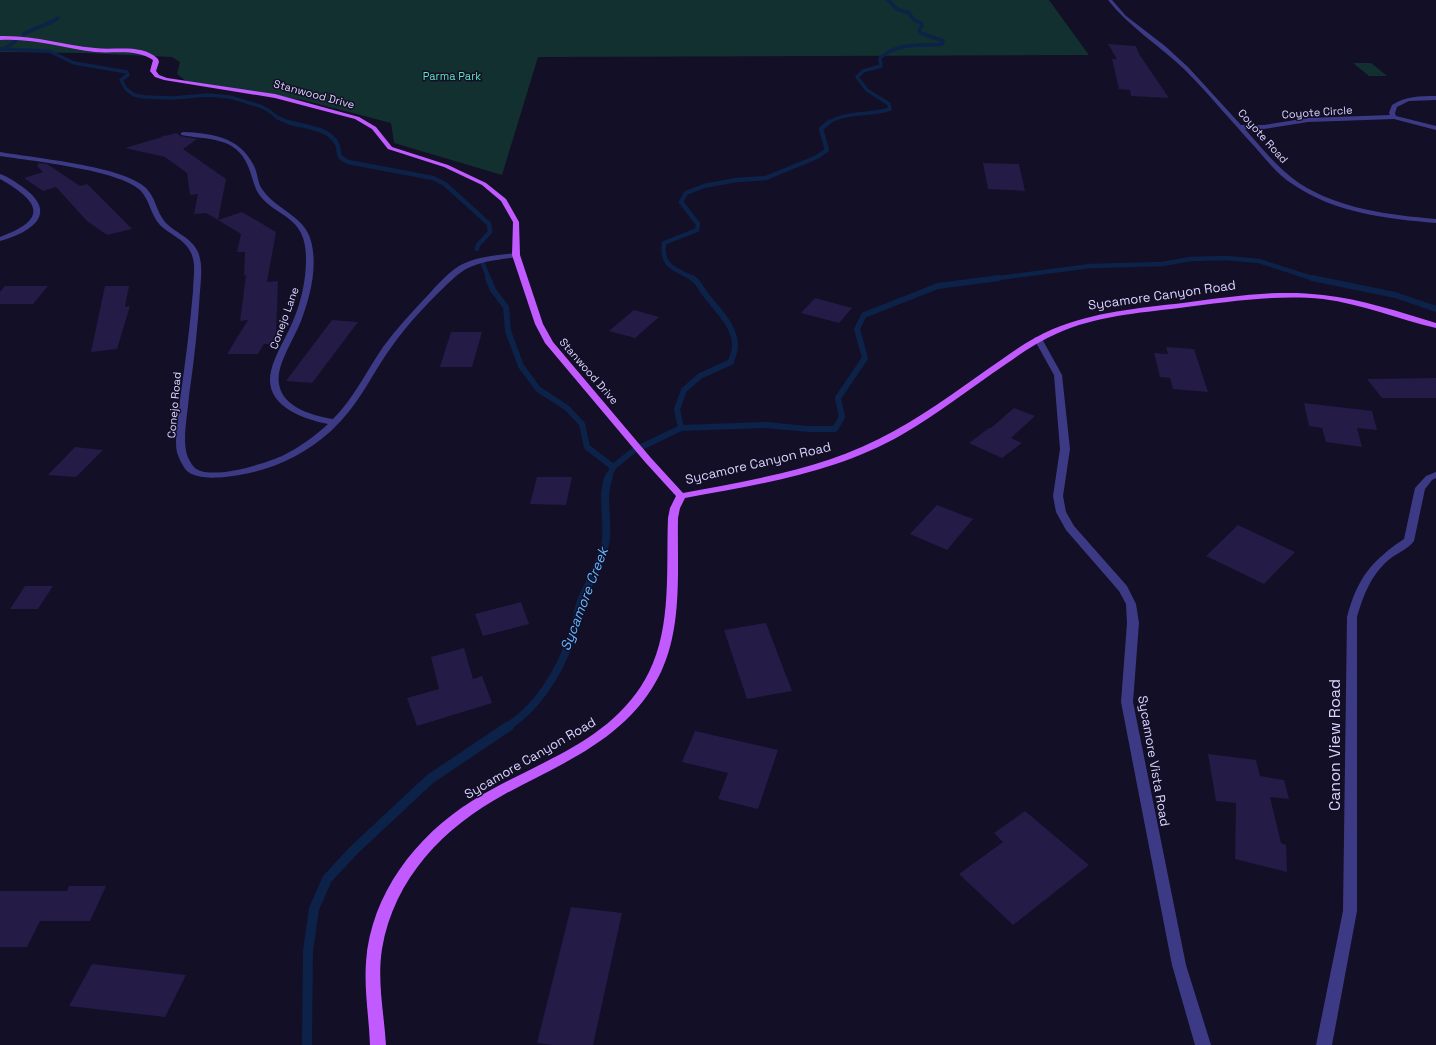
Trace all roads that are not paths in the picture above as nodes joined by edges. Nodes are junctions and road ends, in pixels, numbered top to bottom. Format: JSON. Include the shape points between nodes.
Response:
{"nodes":[{"id":1,"x":1110,"y":0,"type":"edge"},
{"id":2,"x":0,"y":38,"type":"edge"},
{"id":3,"x":1436,"y":98,"type":"edge"},
{"id":4,"x":1394,"y":117,"type":"junction"},
{"id":5,"x":1241,"y":127,"type":"junction"},
{"id":6,"x":1436,"y":128,"type":"edge"},
{"id":7,"x":183,"y":134,"type":"dead end"},
{"id":8,"x":0,"y":154,"type":"edge"},
{"id":9,"x":0,"y":176,"type":"edge"},
{"id":10,"x":1436,"y":221,"type":"edge"},
{"id":11,"x":0,"y":239,"type":"edge"},
{"id":12,"x":516,"y":255,"type":"junction"},
{"id":13,"x":1436,"y":326,"type":"edge"},
{"id":14,"x":1038,"y":339,"type":"junction"},
{"id":15,"x":334,"y":422,"type":"junction"},
{"id":16,"x":1436,"y":475,"type":"edge"},
{"id":17,"x":681,"y":496,"type":"junction"},
{"id":18,"x":378,"y":1045,"type":"edge"},
{"id":19,"x":1202,"y":1045,"type":"edge"},
{"id":20,"x":1324,"y":1045,"type":"edge"}],
"edges":[{"from":1,"to":5,"type":"street","name":"Coyote Road","via":[[1124,17],[1174,56]]},
{"from":2,"to":12,"type":"main road","name":"Stanwood Drive","via":[[29,37],[90,49],[144,53],[155,59],[153,71],[161,78],[275,96],[357,118],[374,128],[390,148],[464,173],[495,192],[504,200],[515,217]]},
{"from":3,"to":4,"type":"street","via":[[1410,99],[1397,103],[1392,109]]},
{"from":4,"to":5,"type":"street","name":"Coyote Circle","via":[[1308,120],[1264,127]]},
{"from":4,"to":6,"type":"street","name":"Coyote Circle"},
{"from":5,"to":10,"type":"street","name":"Coyote Road","via":[[1284,175],[1314,194],[1345,206],[1380,215]]},
{"from":7,"to":15,"type":"street","name":"Conejo Lane","via":[[223,139],[240,148],[251,165],[265,199],[294,220],[306,234],[309,279],[305,300],[274,374],[274,385],[275,391],[283,401],[295,410]]},
{"from":8,"to":15,"type":"street","name":"Conejo Road","via":[[101,170],[133,181],[150,197],[155,213],[163,224],[194,250],[198,263],[195,316],[182,420],[181,451],[190,469],[213,475],[251,471],[272,465],[307,447]]},
{"from":9,"to":11,"type":"street","via":[[29,193],[39,213],[28,227]]},
{"from":12,"to":15,"type":"street","name":"Conejo Road","via":[[469,264],[441,286],[387,348],[352,404]]},
{"from":12,"to":17,"type":"main road","name":"Stanwood Drive","via":[[539,324],[549,343]]},
{"from":13,"to":14,"type":"main road","name":"Sycamore Canyon Road","via":[[1336,299],[1275,296],[1222,300],[1109,315],[1073,324]]},
{"from":14,"to":17,"type":"main road","name":"Sycamore Canyon Road","via":[[916,422],[863,451],[809,469]]},
{"from":14,"to":19,"type":"street","name":"Sycamore Vista Road","via":[[1058,375],[1065,449],[1058,496],[1061,512],[1070,528],[1123,589],[1131,604],[1133,623],[1127,702],[1179,965]]},
{"from":16,"to":20,"type":"street","name":"Canon View Road","via":[[1429,478],[1420,488],[1409,541],[1388,554],[1368,575],[1358,594],[1352,616],[1350,911]]},
{"from":17,"to":18,"type":"main road","name":"Sycamore Canyon Road","via":[[673,518],[667,632],[661,658],[650,682],[637,703],[614,726],[556,764],[471,808],[441,831],[413,859],[391,895],[375,949],[373,995]]}]}
